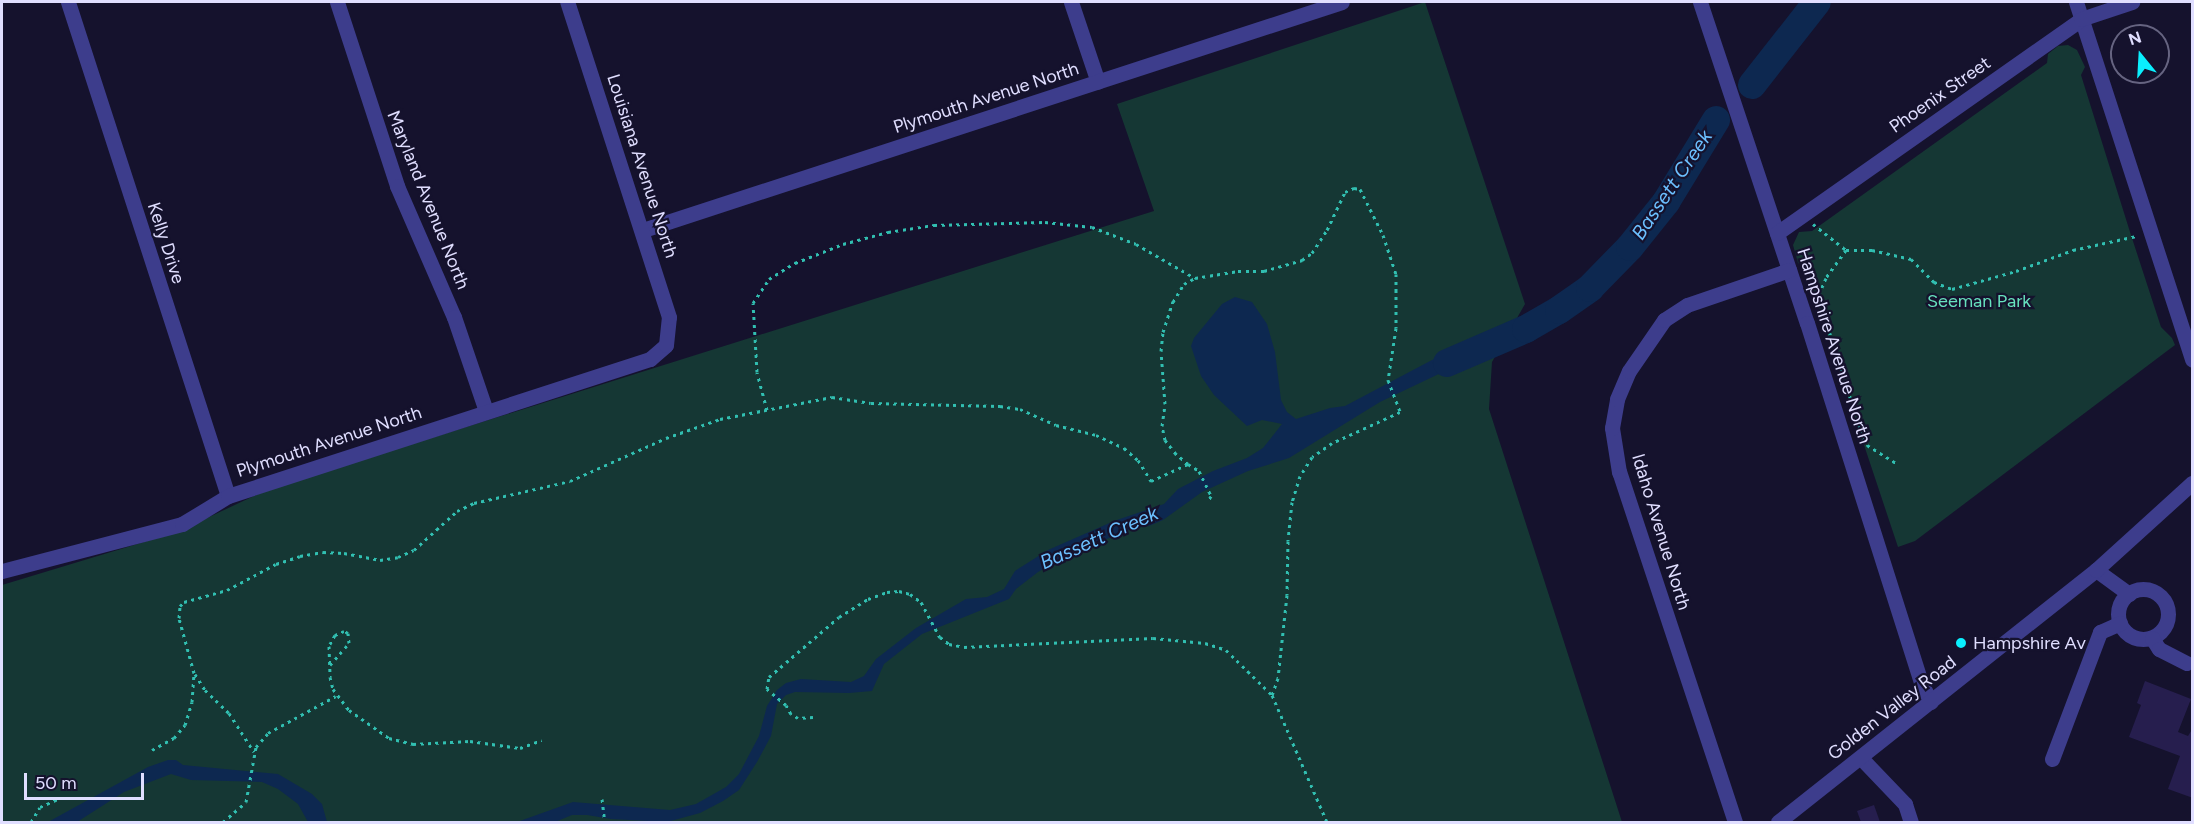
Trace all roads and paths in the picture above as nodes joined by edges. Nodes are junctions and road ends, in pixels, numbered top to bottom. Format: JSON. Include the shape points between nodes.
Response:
{"nodes":[{"id":1,"x":68,"y":2,"type":"edge"},
{"id":2,"x":337,"y":2,"type":"edge"},
{"id":3,"x":567,"y":2,"type":"edge"},
{"id":4,"x":1071,"y":2,"type":"edge"},
{"id":5,"x":1342,"y":2,"type":"edge"},
{"id":6,"x":1700,"y":2,"type":"edge"},
{"id":7,"x":2076,"y":2,"type":"edge"},
{"id":8,"x":2132,"y":2,"type":"edge"},
{"id":9,"x":2081,"y":19,"type":"junction"},
{"id":10,"x":1098,"y":82,"type":"junction"},
{"id":11,"x":1803,"y":215,"type":"junction"},
{"id":12,"x":643,"y":230,"type":"junction"},
{"id":13,"x":2151,"y":232,"type":"junction"},
{"id":14,"x":1777,"y":233,"type":"junction"},
{"id":15,"x":1846,"y":250,"type":"junction"},
{"id":16,"x":1789,"y":270,"type":"junction"},
{"id":17,"x":1195,"y":278,"type":"junction"},
{"id":18,"x":666,"y":345,"type":"joint"},
{"id":19,"x":2193,"y":360,"type":"edge"},
{"id":20,"x":766,"y":410,"type":"junction"},
{"id":21,"x":486,"y":411,"type":"junction"},
{"id":22,"x":1188,"y":464,"type":"junction"},
{"id":23,"x":1899,"y":464,"type":"dead end"},
{"id":24,"x":2193,"y":483,"type":"edge"},
{"id":25,"x":228,"y":496,"type":"junction"},
{"id":26,"x":1208,"y":501,"type":"dead end"},
{"id":27,"x":2096,"y":570,"type":"junction"},
{"id":28,"x":2,"y":571,"type":"edge"},
{"id":29,"x":2129,"y":594,"type":"junction"},
{"id":30,"x":2120,"y":623,"type":"junction"},
{"id":31,"x":2152,"y":638,"type":"junction"},
{"id":32,"x":2187,"y":663,"type":"dead end"},
{"id":33,"x":330,"y":665,"type":"junction"},
{"id":34,"x":194,"y":673,"type":"junction"},
{"id":35,"x":1272,"y":695,"type":"junction"},
{"id":36,"x":336,"y":696,"type":"junction"},
{"id":37,"x":1931,"y":702,"type":"junction"},
{"id":38,"x":813,"y":717,"type":"dead end"},
{"id":39,"x":542,"y":740,"type":"dead end"},
{"id":40,"x":152,"y":750,"type":"dead end"},
{"id":41,"x":255,"y":753,"type":"junction"},
{"id":42,"x":1861,"y":758,"type":"junction"},
{"id":43,"x":2052,"y":759,"type":"dead end"},
{"id":44,"x":58,"y":799,"type":"dead end"},
{"id":45,"x":602,"y":799,"type":"dead end"},
{"id":46,"x":32,"y":822,"type":"edge"},
{"id":47,"x":223,"y":822,"type":"edge"},
{"id":48,"x":605,"y":822,"type":"edge"},
{"id":49,"x":1327,"y":822,"type":"edge"},
{"id":50,"x":1735,"y":822,"type":"edge"},
{"id":51,"x":1778,"y":822,"type":"edge"},
{"id":52,"x":1911,"y":822,"type":"edge"}],
"edges":[{"from":1,"to":25,"type":"street","name":"Kelly Drive"},
{"from":2,"to":21,"type":"street","name":"Maryland Avenue North","via":[[394,176],[454,317]]},
{"from":3,"to":12,"type":"street","name":"Louisiana Avenue North"},
{"from":4,"to":10,"type":"street"},
{"from":5,"to":10,"type":"street","name":"Plymouth Avenue North"},
{"from":6,"to":14,"type":"street","name":"Hampshire Avenue North"},
{"from":7,"to":9,"type":"street"},
{"from":8,"to":9,"type":"street","name":"Phoenix Street"},
{"from":9,"to":11,"type":"street","name":"Phoenix Street"},
{"from":9,"to":13,"type":"street"},
{"from":10,"to":12,"type":"street","name":"Plymouth Avenue North"},
{"from":11,"to":14,"type":"street","name":"Phoenix Street"},
{"from":11,"to":15,"type":"path"},
{"from":12,"to":18,"type":"street","name":"Louisiana Avenue North","via":[[669,317]]},
{"from":13,"to":15,"type":"path","via":[[2073,250],[1997,278],[1952,289],[1934,282],[1911,259],[1872,250]]},
{"from":13,"to":19,"type":"street"},
{"from":14,"to":16,"type":"street","name":"Hampshire Avenue North"},
{"from":15,"to":23,"type":"path","via":[[1818,296],[1863,438],[1867,445]]},
{"from":16,"to":37,"type":"street","name":"Hampshire Avenue North","via":[[1922,685]]},
{"from":16,"to":50,"type":"street","name":"Idaho Avenue North","via":[[1687,305],[1664,320],[1629,371],[1617,399],[1612,428],[1619,472]]},
{"from":17,"to":20,"type":"path","via":[[1136,244],[1092,227],[1045,222],[934,225],[843,244],[795,263],[769,279],[753,303],[758,372]]},
{"from":17,"to":22,"type":"path","via":[[1184,284],[1173,302],[1161,351],[1165,440]]},
{"from":17,"to":35,"type":"path","via":[[1264,271],[1302,260],[1312,253],[1327,230],[1345,192],[1354,188],[1360,189],[1383,235],[1396,274],[1396,328],[1388,380],[1400,412],[1332,443],[1312,457],[1300,476],[1292,502],[1283,641]]},
{"from":18,"to":21,"type":"street","name":"Plymouth Avenue North","via":[[650,359]]},
{"from":20,"to":22,"type":"path","via":[[832,397],[871,403],[1000,406],[1020,409],[1124,448],[1138,460],[1151,481]]},
{"from":20,"to":34,"type":"path","via":[[720,419],[666,438],[570,481],[474,502],[457,511],[414,550],[398,557],[380,560],[323,552],[300,556],[276,564],[228,590],[184,602],[179,618]]},
{"from":21,"to":25,"type":"street","name":"Plymouth Avenue North"},
{"from":22,"to":26,"type":"path","via":[[1199,471],[1211,496]]},
{"from":24,"to":27,"type":"street","name":"Golden Valley Road"},
{"from":25,"to":28,"type":"street","name":"Plymouth Avenue North","via":[[182,524]]},
{"from":27,"to":29,"type":"street"},
{"from":27,"to":37,"type":"street","name":"Golden Valley Road"},
{"from":29,"to":30,"type":"street","via":[[2121,603]]},
{"from":29,"to":31,"type":"street","via":[[2155,592],[2167,606],[2165,625]]},
{"from":30,"to":31,"type":"street","via":[[2132,637]]},
{"from":30,"to":43,"type":"street","via":[[2100,632]]},
{"from":31,"to":32,"type":"street","via":[[2159,650]]},
{"from":33,"to":33,"type":"path","via":[[349,643],[344,631],[335,635],[329,646]]},
{"from":33,"to":36,"type":"path"},
{"from":34,"to":40,"type":"path","via":[[185,725],[174,738]]},
{"from":34,"to":41,"type":"path","via":[[229,713]]},
{"from":35,"to":38,"type":"path","via":[[1226,650],[1205,643],[1153,638],[964,647],[949,644],[940,637],[921,602],[898,591],[868,599],[839,617],[776,668],[766,685],[770,693],[798,718]]},
{"from":35,"to":49,"type":"path"},
{"from":36,"to":39,"type":"path","via":[[368,726],[389,738],[413,744],[470,741],[520,748]]},
{"from":36,"to":41,"type":"path","via":[[268,734]]},
{"from":37,"to":42,"type":"street","name":"Golden Valley Road"},
{"from":41,"to":47,"type":"path","via":[[246,802]]},
{"from":42,"to":51,"type":"street","name":"Golden Valley Road"},
{"from":42,"to":52,"type":"street","via":[[1905,804]]},
{"from":44,"to":46,"type":"path","via":[[40,807]]},
{"from":45,"to":48,"type":"path"}]}
